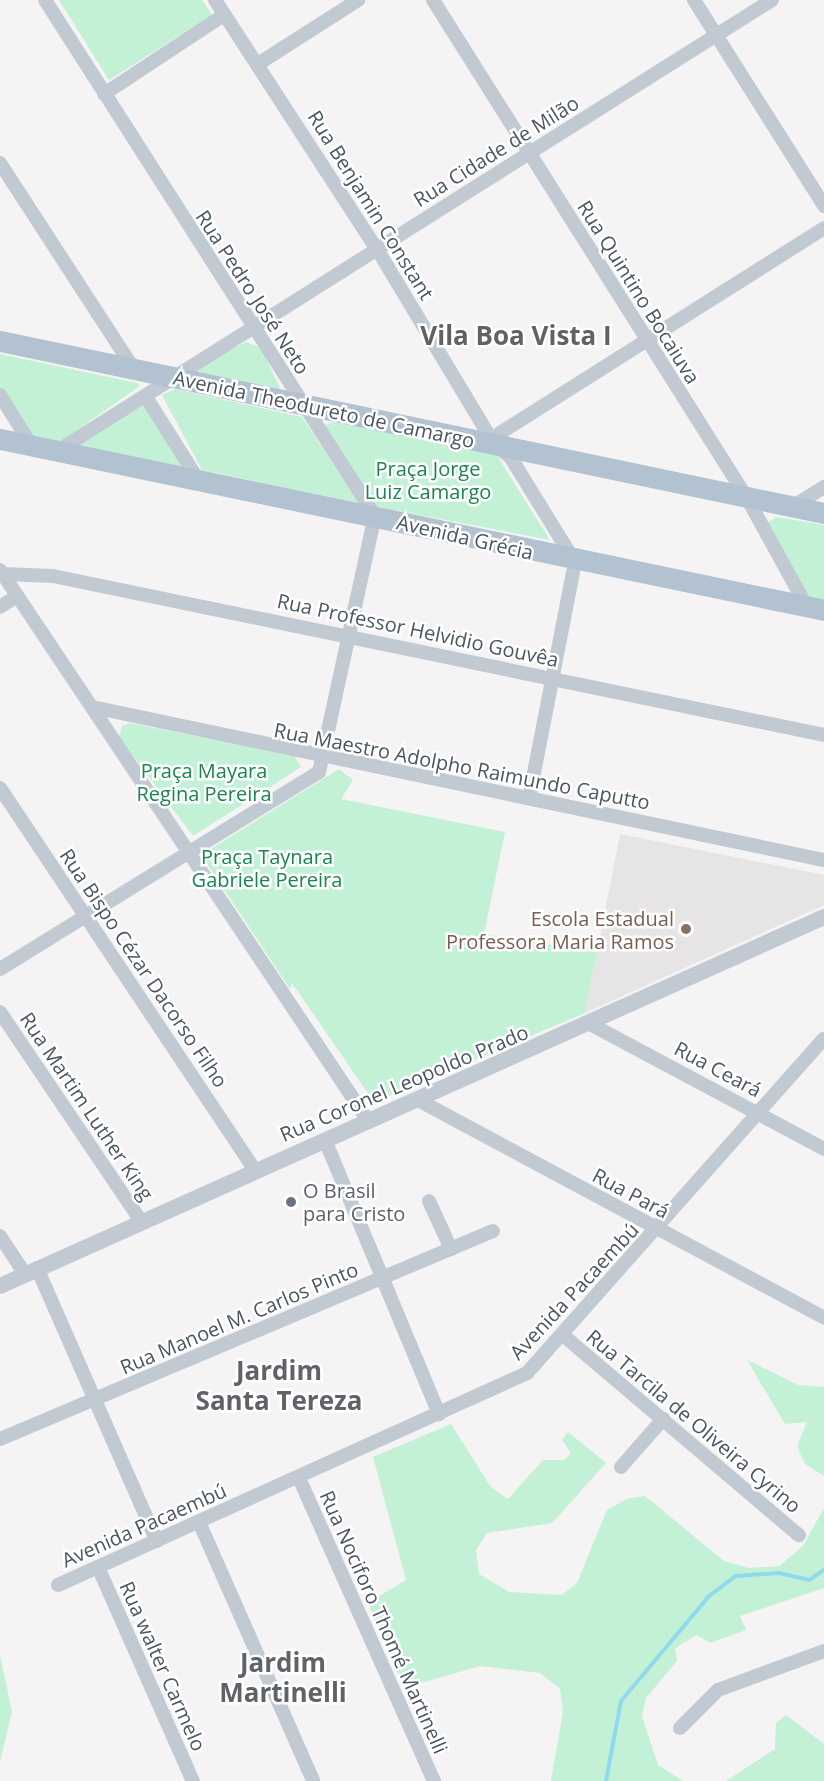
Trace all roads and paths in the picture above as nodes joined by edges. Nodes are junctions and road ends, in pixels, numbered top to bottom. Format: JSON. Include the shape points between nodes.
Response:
{"nodes":[{"id":1,"x":45,"y":0,"type":"edge"},
{"id":2,"x":215,"y":0,"type":"edge"},
{"id":3,"x":358,"y":0,"type":"edge"},
{"id":4,"x":433,"y":0,"type":"edge"},
{"id":5,"x":694,"y":0,"type":"edge"},
{"id":6,"x":772,"y":0,"type":"edge"},
{"id":7,"x":225,"y":15,"type":"junction"},
{"id":8,"x":716,"y":36,"type":"junction"},
{"id":9,"x":258,"y":64,"type":"junction"},
{"id":10,"x":104,"y":94,"type":"junction"},
{"id":11,"x":529,"y":153,"type":"junction"},
{"id":12,"x":0,"y":164,"type":"edge"},
{"id":13,"x":824,"y":206,"type":"edge"},
{"id":14,"x":824,"y":228,"type":"edge"},
{"id":15,"x":377,"y":249,"type":"junction"},
{"id":16,"x":252,"y":328,"type":"junction"},
{"id":17,"x":0,"y":341,"type":"edge"},
{"id":18,"x":645,"y":342,"type":"junction"},
{"id":19,"x":133,"y":368,"type":"junction"},
{"id":20,"x":172,"y":379,"type":"junction"},
{"id":21,"x":0,"y":395,"type":"edge"},
{"id":22,"x":146,"y":397,"type":"junction"},
{"id":23,"x":304,"y":407,"type":"junction"},
{"id":24,"x":0,"y":439,"type":"edge"},
{"id":25,"x":494,"y":444,"type":"junction"},
{"id":26,"x":31,"y":445,"type":"junction"},
{"id":27,"x":59,"y":450,"type":"junction"},
{"id":28,"x":197,"y":478,"type":"junction"},
{"id":29,"x":824,"y":487,"type":"edge"},
{"id":30,"x":747,"y":498,"type":"junction"},
{"id":31,"x":792,"y":507,"type":"junction"},
{"id":32,"x":824,"y":513,"type":"edge"},
{"id":33,"x":375,"y":516,"type":"junction"},
{"id":34,"x":575,"y":562,"type":"junction"},
{"id":35,"x":1,"y":572,"type":"edge"},
{"id":36,"x":17,"y":596,"type":"junction"},
{"id":37,"x":0,"y":607,"type":"edge"},
{"id":38,"x":816,"y":608,"type":"edge"},
{"id":39,"x":348,"y":636,"type":"junction"},
{"id":40,"x":555,"y":678,"type":"junction"},
{"id":41,"x":92,"y":707,"type":"junction"},
{"id":42,"x":824,"y":735,"type":"edge"},
{"id":43,"x":325,"y":758,"type":"junction"},
{"id":44,"x":0,"y":788,"type":"edge"},
{"id":45,"x":529,"y":799,"type":"junction"},
{"id":46,"x":188,"y":852,"type":"junction"},
{"id":47,"x":824,"y":860,"type":"edge"},
{"id":48,"x":87,"y":915,"type":"junction"},
{"id":49,"x":824,"y":917,"type":"edge"},
{"id":50,"x":0,"y":969,"type":"edge"},
{"id":51,"x":0,"y":1012,"type":"edge"},
{"id":52,"x":592,"y":1025,"type":"junction"},
{"id":53,"x":824,"y":1039,"type":"edge"},
{"id":54,"x":420,"y":1101,"type":"junction"},
{"id":55,"x":758,"y":1112,"type":"junction"},
{"id":56,"x":369,"y":1122,"type":"junction"},
{"id":57,"x":325,"y":1140,"type":"junction"},
{"id":58,"x":824,"y":1149,"type":"edge"},
{"id":59,"x":255,"y":1171,"type":"junction"},
{"id":60,"x":429,"y":1201,"type":"dead end"},
{"id":61,"x":141,"y":1221,"type":"junction"},
{"id":62,"x":657,"y":1229,"type":"junction"},
{"id":63,"x":493,"y":1231,"type":"dead end"},
{"id":64,"x":0,"y":1236,"type":"edge"},
{"id":65,"x":451,"y":1249,"type":"junction"},
{"id":66,"x":31,"y":1271,"type":"junction"},
{"id":67,"x":386,"y":1278,"type":"junction"},
{"id":68,"x":0,"y":1286,"type":"edge"},
{"id":69,"x":824,"y":1318,"type":"edge"},
{"id":70,"x":564,"y":1336,"type":"junction"},
{"id":71,"x":96,"y":1398,"type":"junction"},
{"id":72,"x":439,"y":1414,"type":"junction"},
{"id":73,"x":663,"y":1419,"type":"junction"},
{"id":74,"x":0,"y":1439,"type":"edge"},
{"id":75,"x":621,"y":1467,"type":"dead end"},
{"id":76,"x":299,"y":1478,"type":"junction"},
{"id":77,"x":199,"y":1522,"type":"junction"},
{"id":78,"x":799,"y":1535,"type":"dead end"},
{"id":79,"x":157,"y":1541,"type":"junction"},
{"id":80,"x":98,"y":1567,"type":"junction"},
{"id":81,"x":58,"y":1585,"type":"dead end"},
{"id":82,"x":824,"y":1651,"type":"edge"},
{"id":83,"x":680,"y":1728,"type":"dead end"},
{"id":84,"x":193,"y":1781,"type":"edge"},
{"id":85,"x":314,"y":1781,"type":"edge"},
{"id":86,"x":434,"y":1781,"type":"edge"}],
"edges":[{"from":1,"to":10,"type":"street","name":"Rua Pedro José Neto"},
{"from":2,"to":7,"type":"street","name":"Rua Benjamin Constant"},
{"from":3,"to":9,"type":"street"},
{"from":4,"to":11,"type":"street","name":"Rua Quintino Bocaiuva"},
{"from":5,"to":8,"type":"street"},
{"from":6,"to":8,"type":"street","name":"Rua Cidade de Milão"},
{"from":7,"to":9,"type":"street","name":"Rua Benjamin Constant"},
{"from":7,"to":10,"type":"street"},
{"from":8,"to":11,"type":"street","name":"Rua Cidade de Milão"},
{"from":8,"to":13,"type":"street"},
{"from":9,"to":15,"type":"street","name":"Rua Benjamin Constant"},
{"from":10,"to":16,"type":"street","name":"Rua Pedro José Neto"},
{"from":11,"to":15,"type":"street","name":"Rua Cidade de Milão"},
{"from":11,"to":18,"type":"street","name":"Rua Quintino Bocaiuva"},
{"from":12,"to":19,"type":"street"},
{"from":14,"to":18,"type":"street"},
{"from":15,"to":16,"type":"street","name":"Rua Cidade de Milão"},
{"from":15,"to":25,"type":"street","name":"Rua Benjamin Constant"},
{"from":16,"to":20,"type":"street","name":"Rua Cidade de Milão"},
{"from":16,"to":23,"type":"street","name":"Rua Pedro José Neto"},
{"from":17,"to":19,"type":"main road","name":"Avenida Theodureto de Camargo"},
{"from":18,"to":25,"type":"street","via":[[500,433]]},
{"from":18,"to":30,"type":"street","name":"Rua Quintino Bocaiuva"},
{"from":19,"to":20,"type":"main road","name":"Avenida Theodureto de Camargo"},
{"from":20,"to":22,"type":"street","name":"Rua Cidade de Milão"},
{"from":20,"to":23,"type":"main road","name":"Avenida Theodureto de Camargo"},
{"from":21,"to":26,"type":"street"},
{"from":22,"to":27,"type":"street","name":"Rua Cidade de Milão"},
{"from":22,"to":28,"type":"street"},
{"from":23,"to":25,"type":"main road","name":"Avenida Theodureto de Camargo"},
{"from":23,"to":33,"type":"street","name":"Rua Pedro José Neto"},
{"from":24,"to":26,"type":"main road","name":"Avenida Grécia"},
{"from":25,"to":30,"type":"main road","name":"Avenida Theodureto de Camargo"},
{"from":25,"to":34,"type":"street","name":"Rua Benjamin Constant","via":[[511,458]]},
{"from":26,"to":27,"type":"main road","name":"Avenida Grécia"},
{"from":27,"to":28,"type":"main road","name":"Avenida Grécia"},
{"from":28,"to":33,"type":"main road","name":"Avenida Grécia"},
{"from":29,"to":31,"type":"street"},
{"from":30,"to":31,"type":"main road","name":"Avenida Theodureto de Camargo"},
{"from":30,"to":38,"type":"street","name":"Rua Quintino Bocaiuva"},
{"from":31,"to":32,"type":"main road","name":"Avenida Theodureto de Camargo"},
{"from":33,"to":34,"type":"main road","name":"Avenida Grécia"},
{"from":33,"to":39,"type":"street"},
{"from":34,"to":38,"type":"main road","name":"Avenida Grécia"},
{"from":34,"to":40,"type":"street"},
{"from":35,"to":36,"type":"street"},
{"from":35,"to":39,"type":"street","name":"Rua Professor Helvidio Gouvêa","via":[[53,576]]},
{"from":36,"to":37,"type":"street"},
{"from":36,"to":41,"type":"street"},
{"from":39,"to":40,"type":"street","name":"Rua Professor Helvidio Gouvêa"},
{"from":39,"to":43,"type":"street"},
{"from":40,"to":42,"type":"street","name":"Rua Professor Helvidio Gouvêa"},
{"from":40,"to":45,"type":"street"},
{"from":41,"to":43,"type":"street","name":"Rua Maestro Adolpho Raimundo Caputto"},
{"from":41,"to":46,"type":"street"},
{"from":43,"to":45,"type":"street","name":"Rua Maestro Adolpho Raimundo Caputto"},
{"from":43,"to":46,"type":"street","via":[[319,772]]},
{"from":44,"to":48,"type":"street","name":"Rua Bispo Cézar Dacorso Filho"},
{"from":45,"to":47,"type":"street","name":"Rua Maestro Adolpho Raimundo Caputto"},
{"from":46,"to":48,"type":"street"},
{"from":46,"to":56,"type":"street"},
{"from":48,"to":50,"type":"street"},
{"from":48,"to":59,"type":"street","name":"Rua Bispo Cézar Dacorso Filho"},
{"from":49,"to":52,"type":"street","name":"Rua Coronel Leopoldo Prado"},
{"from":51,"to":61,"type":"street","name":"Rua Martim Luther King"},
{"from":52,"to":54,"type":"street","name":"Rua Coronel Leopoldo Prado"},
{"from":52,"to":55,"type":"street","name":"Rua Ceará"},
{"from":53,"to":55,"type":"street","name":"Avenida Pacaembú"},
{"from":54,"to":56,"type":"street","name":"Rua Coronel Leopoldo Prado"},
{"from":54,"to":62,"type":"street","name":"Rua Pará"},
{"from":55,"to":58,"type":"street","name":"Rua Ceará"},
{"from":55,"to":62,"type":"street","name":"Avenida Pacaembú"},
{"from":56,"to":57,"type":"street","name":"Rua Coronel Leopoldo Prado"},
{"from":57,"to":59,"type":"street","name":"Rua Coronel Leopoldo Prado"},
{"from":57,"to":67,"type":"street"},
{"from":59,"to":61,"type":"street","name":"Rua Coronel Leopoldo Prado"},
{"from":60,"to":65,"type":"street"},
{"from":61,"to":66,"type":"street","name":"Rua Coronel Leopoldo Prado"},
{"from":62,"to":69,"type":"street","name":"Rua Pará"},
{"from":62,"to":70,"type":"street","name":"Avenida Pacaembú"},
{"from":63,"to":65,"type":"street","name":"Rua Manoel M. Carlos Pinto"},
{"from":64,"to":66,"type":"street"},
{"from":65,"to":67,"type":"street","name":"Rua Manoel M. Carlos Pinto"},
{"from":66,"to":68,"type":"street","name":"Rua Coronel Leopoldo Prado"},
{"from":66,"to":71,"type":"street"},
{"from":67,"to":71,"type":"street","name":"Rua Manoel M. Carlos Pinto"},
{"from":67,"to":72,"type":"street","via":[[429,1400]]},
{"from":70,"to":72,"type":"street","name":"Avenida Pacaembú","via":[[511,1384]]},
{"from":70,"to":73,"type":"street","name":"Rua Tarcila de Oliveira Cyrino"},
{"from":71,"to":74,"type":"street","name":"Rua Manoel M. Carlos Pinto"},
{"from":71,"to":79,"type":"street"},
{"from":72,"to":76,"type":"street","name":"Avenida Pacaembú"},
{"from":73,"to":75,"type":"street"},
{"from":73,"to":78,"type":"street","name":"Rua Tarcila de Oliveira Cyrino"},
{"from":76,"to":77,"type":"street","name":"Avenida Pacaembú"},
{"from":76,"to":86,"type":"street","name":"Rua Nociforo Thomé Martinelli"},
{"from":77,"to":79,"type":"street","name":"Avenida Pacaembú"},
{"from":77,"to":85,"type":"street"},
{"from":79,"to":80,"type":"street","name":"Avenida Pacaembú"},
{"from":80,"to":81,"type":"street","name":"Avenida Pacaembú"},
{"from":80,"to":84,"type":"street","name":"Rua walter Carmelo"},
{"from":82,"to":83,"type":"street","via":[[718,1690]]}]}
